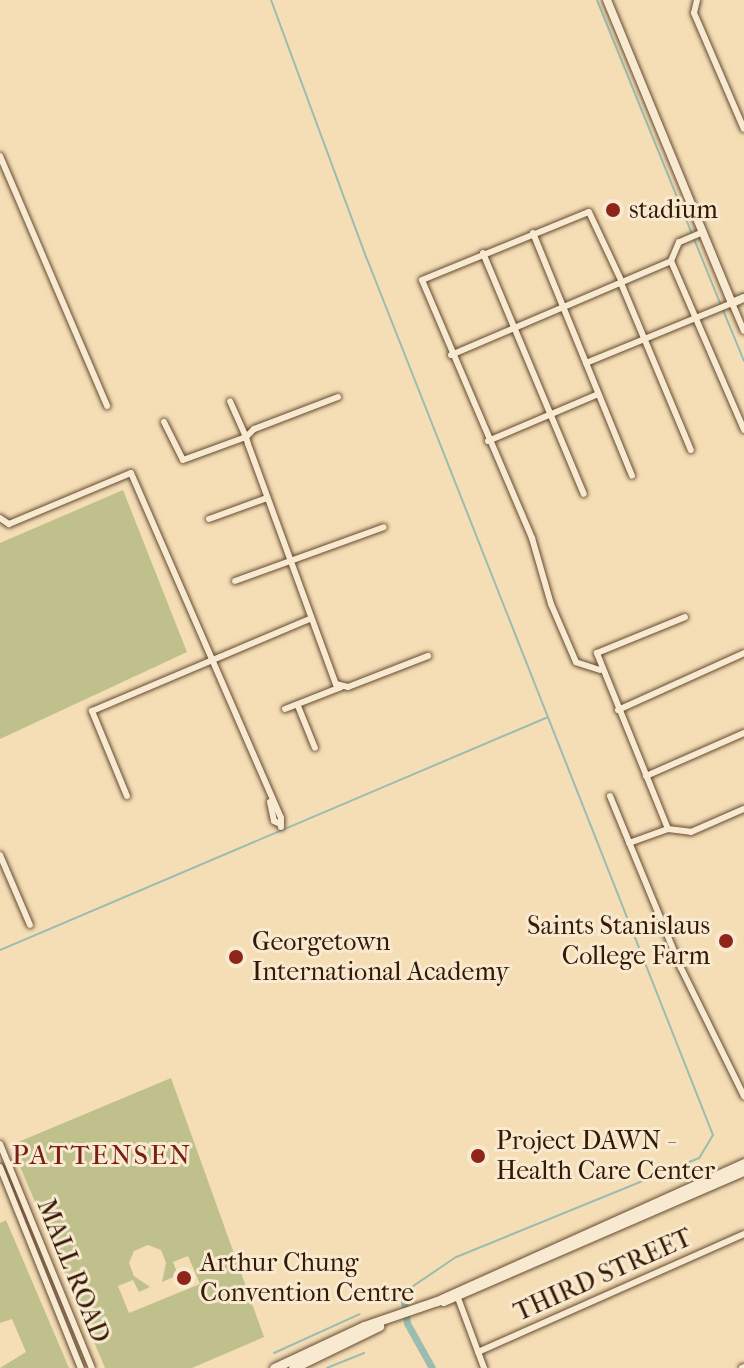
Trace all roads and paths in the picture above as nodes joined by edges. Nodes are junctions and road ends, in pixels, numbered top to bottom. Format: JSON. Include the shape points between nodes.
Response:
{"nodes":[{"id":1,"x":607,"y":0,"type":"edge"},
{"id":2,"x":696,"y":1,"type":"edge"},
{"id":3,"x":744,"y":129,"type":"edge"},
{"id":4,"x":0,"y":156,"type":"edge"},
{"id":5,"x":533,"y":233,"type":"junction"},
{"id":6,"x":696,"y":234,"type":"junction"},
{"id":7,"x":483,"y":253,"type":"junction"},
{"id":8,"x":671,"y":261,"type":"junction"},
{"id":9,"x":621,"y":282,"type":"junction"},
{"id":10,"x":744,"y":298,"type":"edge"},
{"id":11,"x":725,"y":306,"type":"junction"},
{"id":12,"x":563,"y":307,"type":"junction"},
{"id":13,"x":695,"y":318,"type":"junction"},
{"id":14,"x":515,"y":328,"type":"junction"},
{"id":15,"x":744,"y":331,"type":"edge"},
{"id":16,"x":643,"y":339,"type":"junction"},
{"id":17,"x":451,"y":355,"type":"junction"},
{"id":18,"x":586,"y":363,"type":"junction"},
{"id":19,"x":598,"y":394,"type":"junction"},
{"id":20,"x":338,"y":397,"type":"dead end"},
{"id":21,"x":230,"y":401,"type":"dead end"},
{"id":22,"x":107,"y":406,"type":"dead end"},
{"id":23,"x":744,"y":406,"type":"edge"},
{"id":24,"x":735,"y":408,"type":"junction"},
{"id":25,"x":552,"y":414,"type":"junction"},
{"id":26,"x":164,"y":422,"type":"dead end"},
{"id":27,"x":744,"y":430,"type":"edge"},
{"id":28,"x":246,"y":437,"type":"junction"},
{"id":29,"x":488,"y":441,"type":"junction"},
{"id":30,"x":691,"y":450,"type":"dead end"},
{"id":31,"x":632,"y":476,"type":"dead end"},
{"id":32,"x":584,"y":494,"type":"dead end"},
{"id":33,"x":267,"y":498,"type":"junction"},
{"id":34,"x":0,"y":518,"type":"edge"},
{"id":35,"x":209,"y":519,"type":"dead end"},
{"id":36,"x":384,"y":527,"type":"dead end"},
{"id":37,"x":289,"y":561,"type":"junction"},
{"id":38,"x":235,"y":581,"type":"dead end"},
{"id":39,"x":685,"y":617,"type":"dead end"},
{"id":40,"x":310,"y":619,"type":"junction"},
{"id":41,"x":744,"y":653,"type":"edge"},
{"id":42,"x":428,"y":656,"type":"dead end"},
{"id":43,"x":212,"y":662,"type":"junction"},
{"id":44,"x":600,"y":670,"type":"junction"},
{"id":45,"x":341,"y":687,"type":"junction"},
{"id":46,"x":298,"y":706,"type":"junction"},
{"id":47,"x":285,"y":709,"type":"dead end"},
{"id":48,"x":618,"y":710,"type":"junction"},
{"id":49,"x":744,"y":733,"type":"edge"},
{"id":50,"x":315,"y":748,"type":"dead end"},
{"id":51,"x":646,"y":776,"type":"junction"},
{"id":52,"x":127,"y":796,"type":"dead end"},
{"id":53,"x":610,"y":796,"type":"dead end"},
{"id":54,"x":744,"y":809,"type":"edge"},
{"id":55,"x":280,"y":826,"type":"dead end"},
{"id":56,"x":668,"y":829,"type":"junction"},
{"id":57,"x":629,"y":843,"type":"junction"},
{"id":58,"x":0,"y":855,"type":"edge"},
{"id":59,"x":8,"y":873,"type":"junction"},
{"id":60,"x":0,"y":876,"type":"edge"},
{"id":61,"x":30,"y":925,"type":"dead end"},
{"id":62,"x":744,"y":1096,"type":"edge"},
{"id":63,"x":0,"y":1144,"type":"edge"},
{"id":64,"x":744,"y":1163,"type":"edge"},
{"id":65,"x":0,"y":1167,"type":"edge"},
{"id":66,"x":744,"y":1171,"type":"edge"},
{"id":67,"x":744,"y":1234,"type":"edge"},
{"id":68,"x":458,"y":1298,"type":"junction"},
{"id":69,"x":435,"y":1302,"type":"junction"},
{"id":70,"x":387,"y":1321,"type":"junction"},
{"id":71,"x":478,"y":1352,"type":"junction"},
{"id":72,"x":81,"y":1368,"type":"edge"},
{"id":73,"x":92,"y":1368,"type":"edge"},
{"id":74,"x":274,"y":1368,"type":"edge"},
{"id":75,"x":293,"y":1368,"type":"edge"},
{"id":76,"x":484,"y":1368,"type":"edge"}],
"edges":[{"from":1,"to":6,"type":"street"},
{"from":2,"to":3,"type":"street","via":[[694,13]]},
{"from":4,"to":22,"type":"street"},
{"from":5,"to":7,"type":"street"},
{"from":5,"to":9,"type":"street","via":[[589,212]]},
{"from":5,"to":12,"type":"street"},
{"from":6,"to":8,"type":"street","via":[[679,242]]},
{"from":6,"to":11,"type":"street"},
{"from":7,"to":14,"type":"street"},
{"from":7,"to":17,"type":"street","via":[[422,280]]},
{"from":8,"to":9,"type":"street"},
{"from":8,"to":13,"type":"street"},
{"from":9,"to":12,"type":"street"},
{"from":9,"to":16,"type":"street"},
{"from":10,"to":11,"type":"street"},
{"from":11,"to":13,"type":"street"},
{"from":11,"to":15,"type":"street"},
{"from":12,"to":14,"type":"street"},
{"from":12,"to":18,"type":"street"},
{"from":13,"to":16,"type":"street"},
{"from":13,"to":24,"type":"street"},
{"from":14,"to":17,"type":"street"},
{"from":14,"to":25,"type":"street"},
{"from":16,"to":18,"type":"street"},
{"from":16,"to":30,"type":"street"},
{"from":17,"to":29,"type":"street"},
{"from":18,"to":19,"type":"street"},
{"from":19,"to":25,"type":"street"},
{"from":19,"to":31,"type":"street"},
{"from":20,"to":28,"type":"street"},
{"from":21,"to":28,"type":"street"},
{"from":23,"to":24,"type":"street"},
{"from":24,"to":27,"type":"street"},
{"from":25,"to":29,"type":"street"},
{"from":25,"to":32,"type":"street"},
{"from":26,"to":28,"type":"street","via":[[183,460]]},
{"from":28,"to":33,"type":"street"},
{"from":29,"to":44,"type":"street","via":[[532,538],[551,604],[576,662]]},
{"from":33,"to":35,"type":"street"},
{"from":33,"to":37,"type":"street"},
{"from":34,"to":43,"type":"street","via":[[9,524],[131,473]]},
{"from":36,"to":37,"type":"street"},
{"from":37,"to":38,"type":"street"},
{"from":37,"to":40,"type":"street"},
{"from":39,"to":44,"type":"street","via":[[597,653]]},
{"from":40,"to":43,"type":"street"},
{"from":40,"to":45,"type":"street"},
{"from":41,"to":48,"type":"street"},
{"from":42,"to":45,"type":"street"},
{"from":43,"to":52,"type":"street","via":[[92,711]]},
{"from":43,"to":55,"type":"street"},
{"from":44,"to":48,"type":"street"},
{"from":45,"to":46,"type":"street"},
{"from":46,"to":47,"type":"street"},
{"from":46,"to":50,"type":"street"},
{"from":48,"to":51,"type":"street"},
{"from":49,"to":51,"type":"street"},
{"from":51,"to":56,"type":"street"},
{"from":53,"to":57,"type":"street"},
{"from":54,"to":56,"type":"street","via":[[691,832]]},
{"from":56,"to":57,"type":"street"},
{"from":57,"to":62,"type":"street","via":[[681,968]]},
{"from":58,"to":59,"type":"street"},
{"from":59,"to":60,"type":"street"},
{"from":59,"to":61,"type":"street"},
{"from":63,"to":73,"type":"street","name":"MALL ROAD"},
{"from":64,"to":69,"type":"main road"},
{"from":65,"to":72,"type":"street","name":"MALL ROAD"},
{"from":66,"to":68,"type":"main road"},
{"from":67,"to":71,"type":"street","name":"THIRD STREET"},
{"from":68,"to":69,"type":"main road"},
{"from":68,"to":71,"type":"street"},
{"from":69,"to":70,"type":"main road"},
{"from":70,"to":74,"type":"main road"},
{"from":70,"to":75,"type":"main road"},
{"from":71,"to":76,"type":"street"}]}
